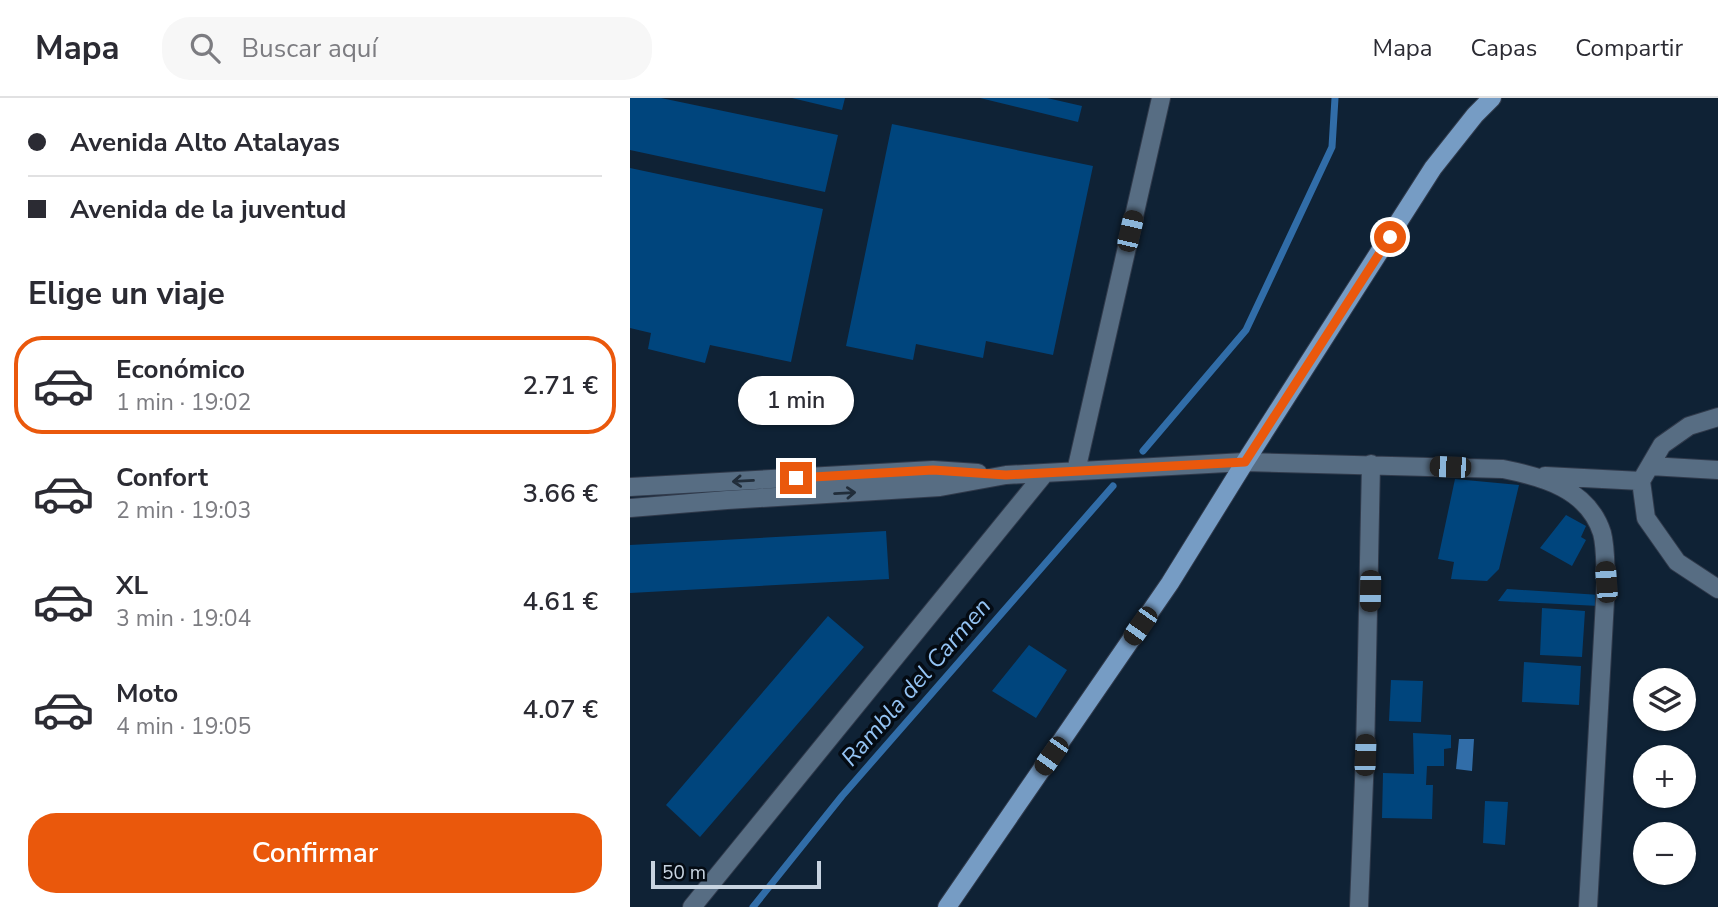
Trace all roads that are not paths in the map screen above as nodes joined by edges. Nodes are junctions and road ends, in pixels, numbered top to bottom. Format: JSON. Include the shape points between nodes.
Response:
{"nodes":[{"id":1,"x":1161,"y":98,"type":"edge"},
{"id":2,"x":1492,"y":98,"type":"edge"},
{"id":3,"x":1718,"y":417,"type":"edge"},
{"id":4,"x":1245,"y":462,"type":"junction"},
{"id":5,"x":1371,"y":464,"type":"junction"},
{"id":6,"x":1718,"y":470,"type":"edge"},
{"id":7,"x":1076,"y":471,"type":"junction"},
{"id":8,"x":1045,"y":473,"type":"junction"},
{"id":9,"x":1646,"y":473,"type":"junction"},
{"id":10,"x":1006,"y":475,"type":"junction"},
{"id":11,"x":1538,"y":476,"type":"junction"},
{"id":12,"x":630,"y":487,"type":"edge"},
{"id":13,"x":630,"y":500,"type":"edge"},
{"id":14,"x":727,"y":500,"type":"junction"},
{"id":15,"x":630,"y":508,"type":"edge"},
{"id":16,"x":1718,"y":589,"type":"edge"},
{"id":17,"x":692,"y":907,"type":"edge"},
{"id":18,"x":947,"y":907,"type":"edge"},
{"id":19,"x":1359,"y":907,"type":"edge"},
{"id":20,"x":1588,"y":907,"type":"edge"}],
"edges":[{"from":1,"to":7,"type":"street"},
{"from":2,"to":4,"type":"main road","via":[[1433,168]]},
{"from":3,"to":9,"type":"street","via":[[1689,426],[1662,445]]},
{"from":4,"to":5,"type":"street"},
{"from":4,"to":7,"type":"street"},
{"from":4,"to":18,"type":"main road","via":[[1170,583]]},
{"from":5,"to":11,"type":"street","via":[[1503,469]]},
{"from":5,"to":19,"type":"street"},
{"from":6,"to":9,"type":"street"},
{"from":7,"to":8,"type":"street"},
{"from":8,"to":10,"type":"street"},
{"from":8,"to":17,"type":"street"},
{"from":9,"to":11,"type":"street"},
{"from":9,"to":16,"type":"street","via":[[1646,518],[1677,562]]},
{"from":10,"to":12,"type":"street","one_way":true,"via":[[933,470]]},
{"from":14,"to":10,"type":"street","one_way":true,"via":[[940,488]]},
{"from":11,"to":20,"type":"street","via":[[1577,495],[1602,534],[1606,582]]},
{"from":13,"to":14,"type":"street"},
{"from":14,"to":15,"type":"street"}]}
